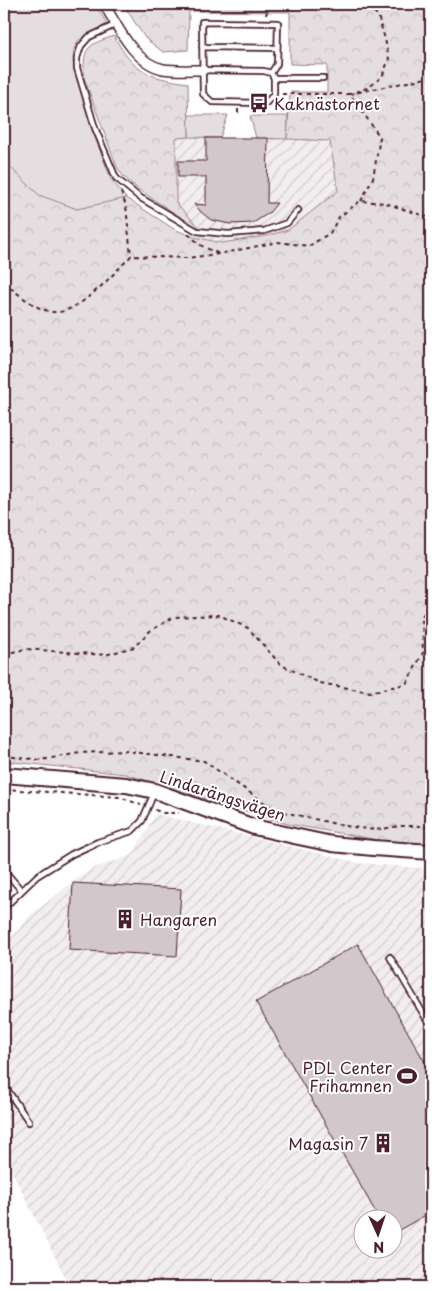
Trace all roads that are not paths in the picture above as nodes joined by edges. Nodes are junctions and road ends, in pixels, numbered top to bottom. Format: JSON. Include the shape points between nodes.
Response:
{"nodes":[{"id":1,"x":104,"y":4,"type":"edge"},
{"id":2,"x":117,"y":24,"type":"junction"},
{"id":3,"x":202,"y":47,"type":"junction"},
{"id":4,"x":277,"y":48,"type":"junction"},
{"id":5,"x":202,"y":70,"type":"junction"},
{"id":6,"x":272,"y":76,"type":"junction"},
{"id":7,"x":323,"y":78,"type":"dead end"},
{"id":8,"x":298,"y":210,"type":"dead end"},
{"id":9,"x":4,"y":775,"type":"edge"},
{"id":10,"x":155,"y":791,"type":"junction"},
{"id":11,"x":431,"y":852,"type":"edge"},
{"id":12,"x":4,"y":870,"type":"edge"},
{"id":13,"x":21,"y":890,"type":"junction"},
{"id":14,"x":4,"y":908,"type":"edge"},
{"id":15,"x":390,"y":957,"type":"dead end"},
{"id":16,"x":430,"y":1020,"type":"edge"},
{"id":17,"x":4,"y":1085,"type":"edge"},
{"id":18,"x":29,"y":1122,"type":"dead end"}],
"edges":[{"from":1,"to":2,"type":"street"},
{"from":2,"to":5,"type":"street","via":[[139,56],[156,66]]},
{"from":2,"to":8,"type":"lane","via":[[90,37],[81,46],[76,68],[95,128],[116,178],[139,197],[197,231],[228,234],[264,231],[287,223]]},
{"from":3,"to":4,"type":"lane"},
{"from":3,"to":4,"type":"lane","via":[[202,22],[278,23]]},
{"from":3,"to":5,"type":"lane"},
{"from":4,"to":6,"type":"lane","via":[[277,64]]},
{"from":5,"to":6,"type":"lane","via":[[264,71]]},
{"from":5,"to":6,"type":"lane","via":[[203,94],[212,102],[266,103],[274,94]]},
{"from":6,"to":7,"type":"lane"},
{"from":9,"to":10,"type":"street","name":"Lindarängsvägen","via":[[126,784]]},
{"from":10,"to":11,"type":"street","name":"Lindarängsvägen","via":[[254,827],[294,836],[365,848]]},
{"from":10,"to":13,"type":"lane","via":[[142,821],[132,830],[72,854]]},
{"from":12,"to":13,"type":"lane"},
{"from":13,"to":14,"type":"lane"},
{"from":15,"to":16,"type":"lane"},
{"from":17,"to":18,"type":"lane"}]}
